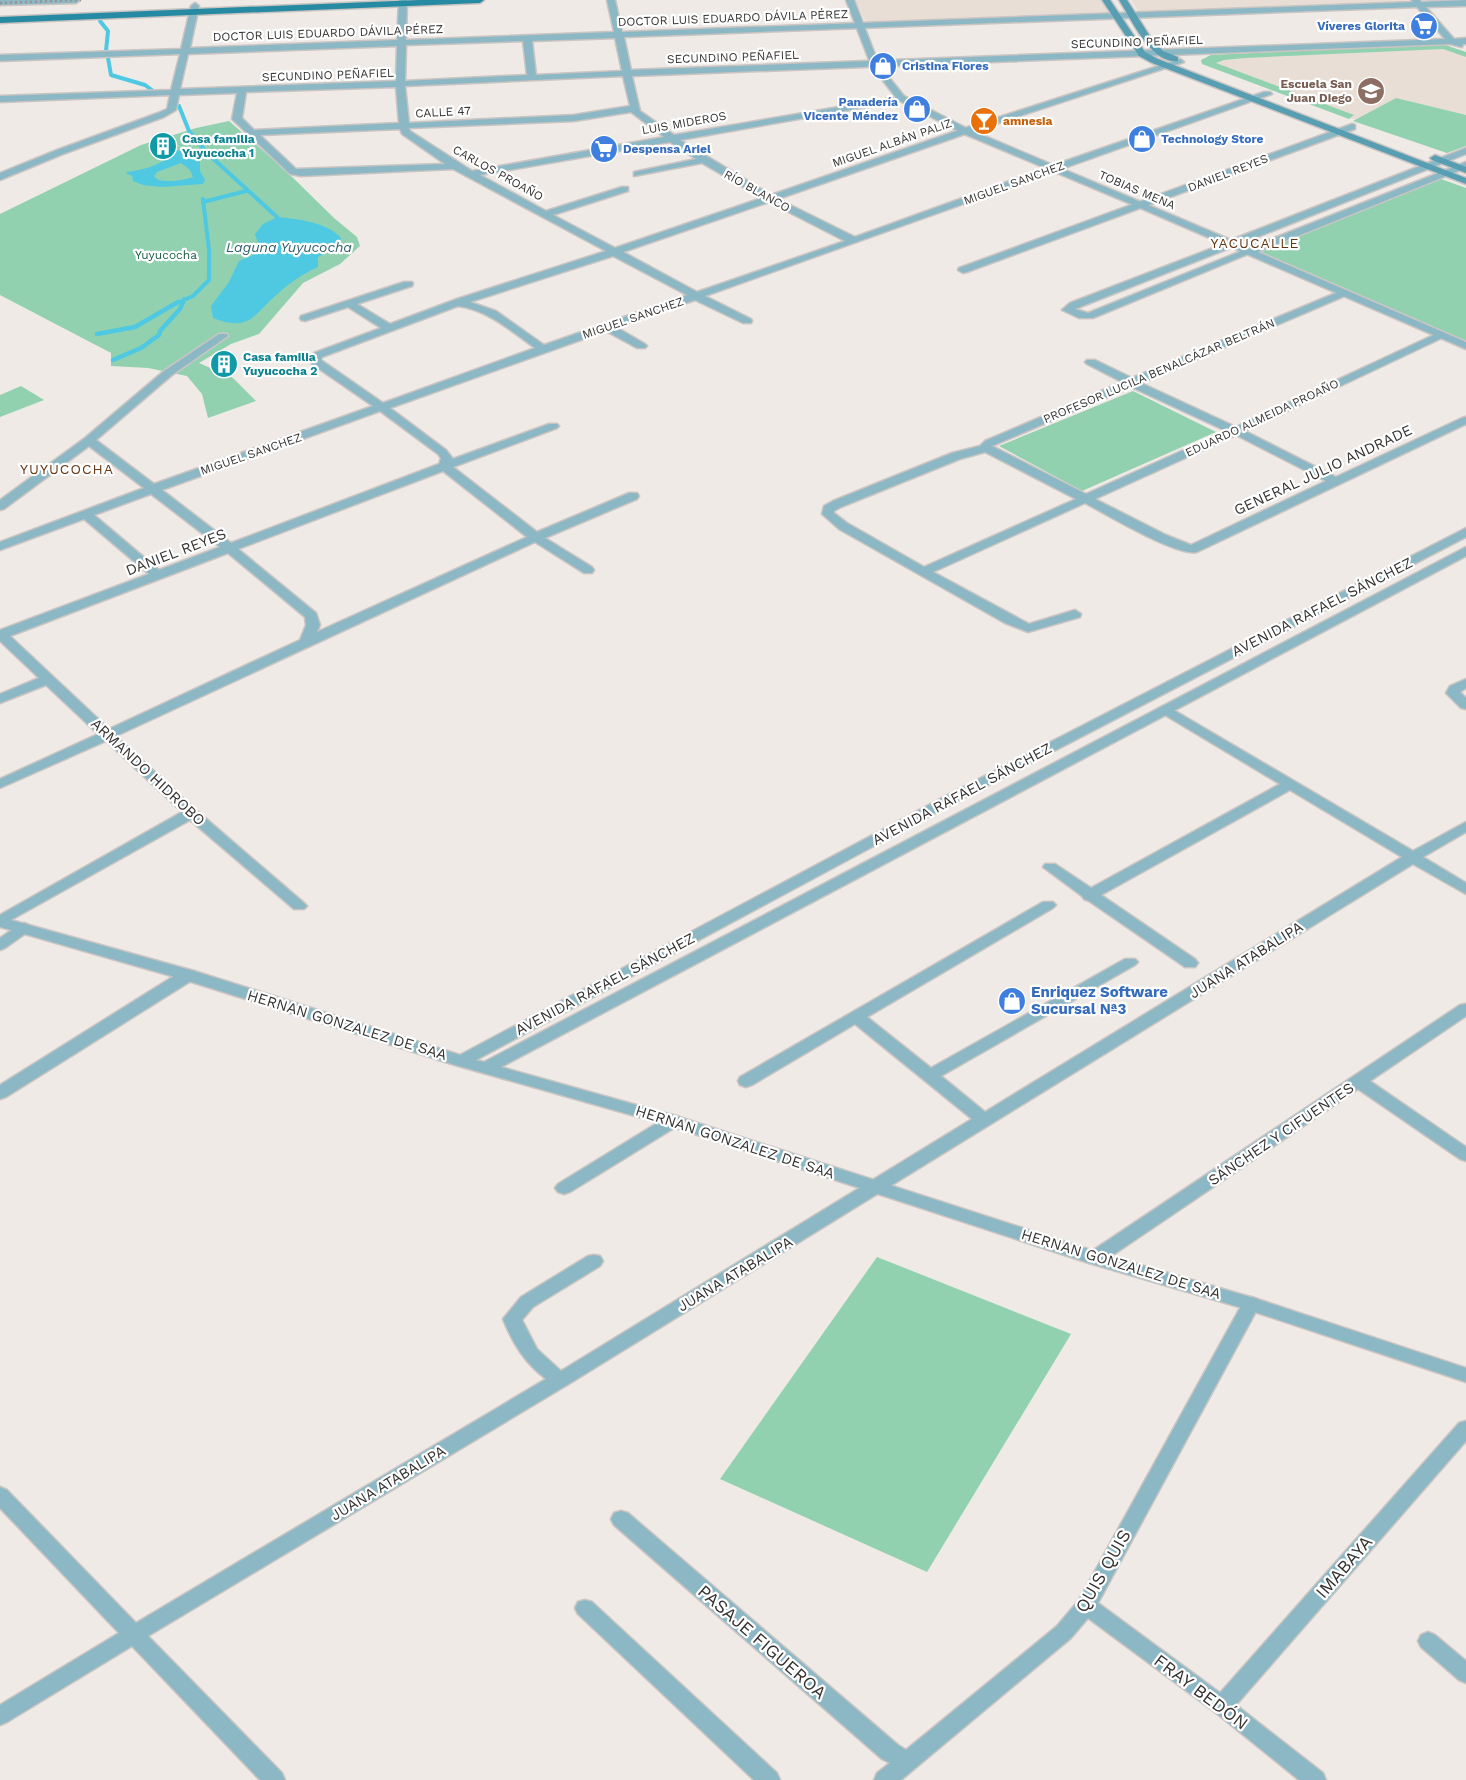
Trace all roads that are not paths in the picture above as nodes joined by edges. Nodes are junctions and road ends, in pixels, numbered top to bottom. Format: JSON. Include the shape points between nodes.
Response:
{"nodes":[{"id":1,"x":76,"y":0,"type":"edge"},
{"id":2,"x":327,"y":0,"type":"edge"},
{"id":3,"x":480,"y":0,"type":"edge"},
{"id":4,"x":611,"y":0,"type":"edge"},
{"id":5,"x":850,"y":0,"type":"edge"},
{"id":6,"x":1106,"y":0,"type":"edge"},
{"id":7,"x":1123,"y":0,"type":"edge"},
{"id":8,"x":402,"y":1,"type":"edge"},
{"id":9,"x":1,"y":2,"type":"edge"},
{"id":10,"x":1417,"y":2,"type":"edge"},
{"id":11,"x":1466,"y":3,"type":"edge"},
{"id":12,"x":194,"y":8,"type":"junction"},
{"id":13,"x":0,"y":13,"type":"edge"},
{"id":14,"x":1134,"y":16,"type":"junction"},
{"id":15,"x":1117,"y":17,"type":"junction"},
{"id":16,"x":0,"y":20,"type":"edge"},
{"id":17,"x":859,"y":26,"type":"junction"},
{"id":18,"x":618,"y":34,"type":"junction"},
{"id":19,"x":526,"y":37,"type":"junction"},
{"id":20,"x":402,"y":42,"type":"junction"},
{"id":21,"x":1452,"y":42,"type":"junction"},
{"id":22,"x":1466,"y":42,"type":"edge"},
{"id":23,"x":1466,"y":47,"type":"edge"},
{"id":24,"x":186,"y":51,"type":"junction"},
{"id":25,"x":1160,"y":53,"type":"junction"},
{"id":26,"x":1142,"y":54,"type":"junction"},
{"id":27,"x":0,"y":58,"type":"edge"},
{"id":28,"x":1180,"y":62,"type":"junction"},
{"id":29,"x":875,"y":65,"type":"junction"},
{"id":30,"x":1168,"y":66,"type":"junction"},
{"id":31,"x":627,"y":73,"type":"junction"},
{"id":32,"x":532,"y":78,"type":"junction"},
{"id":33,"x":400,"y":84,"type":"junction"},
{"id":34,"x":242,"y":90,"type":"junction"},
{"id":35,"x":175,"y":94,"type":"junction"},
{"id":36,"x":1267,"y":94,"type":"junction"},
{"id":37,"x":901,"y":98,"type":"junction"},
{"id":38,"x":0,"y":99,"type":"edge"},
{"id":39,"x":1254,"y":99,"type":"junction"},
{"id":40,"x":635,"y":108,"type":"junction"},
{"id":41,"x":405,"y":126,"type":"junction"},
{"id":42,"x":1352,"y":126,"type":"junction"},
{"id":43,"x":965,"y":131,"type":"junction"},
{"id":44,"x":1339,"y":131,"type":"junction"},
{"id":45,"x":252,"y":133,"type":"junction"},
{"id":46,"x":669,"y":138,"type":"junction"},
{"id":47,"x":1466,"y":151,"type":"edge"},
{"id":48,"x":703,"y":160,"type":"junction"},
{"id":49,"x":1442,"y":161,"type":"junction"},
{"id":50,"x":455,"y":166,"type":"junction"},
{"id":51,"x":1427,"y":166,"type":"junction"},
{"id":52,"x":1464,"y":167,"type":"edge"},
{"id":53,"x":1054,"y":168,"type":"junction"},
{"id":54,"x":1445,"y":173,"type":"junction"},
{"id":55,"x":472,"y":174,"type":"junction"},
{"id":56,"x":637,"y":174,"type":"dead end"},
{"id":57,"x":0,"y":177,"type":"edge"},
{"id":58,"x":1466,"y":181,"type":"edge"},
{"id":59,"x":625,"y":188,"type":"dead end"},
{"id":60,"x":767,"y":199,"type":"junction"},
{"id":61,"x":1142,"y":205,"type":"junction"},
{"id":62,"x":546,"y":214,"type":"junction"},
{"id":63,"x":854,"y":241,"type":"junction"},
{"id":64,"x":1231,"y":244,"type":"junction"},
{"id":65,"x":614,"y":252,"type":"junction"},
{"id":66,"x":1248,"y":252,"type":"junction"},
{"id":67,"x":963,"y":270,"type":"dead end"},
{"id":68,"x":408,"y":284,"type":"dead end"},
{"id":69,"x":1342,"y":293,"type":"junction"},
{"id":70,"x":696,"y":296,"type":"junction"},
{"id":71,"x":348,"y":303,"type":"junction"},
{"id":72,"x":457,"y":303,"type":"junction"},
{"id":73,"x":304,"y":318,"type":"dead end"},
{"id":74,"x":748,"y":321,"type":"dead end"},
{"id":75,"x":606,"y":327,"type":"junction"},
{"id":76,"x":389,"y":328,"type":"junction"},
{"id":77,"x":1440,"y":335,"type":"junction"},
{"id":78,"x":223,"y":336,"type":"dead end"},
{"id":79,"x":641,"y":346,"type":"dead end"},
{"id":80,"x":1466,"y":346,"type":"edge"},
{"id":81,"x":543,"y":349,"type":"junction"},
{"id":82,"x":1091,"y":362,"type":"dead end"},
{"id":83,"x":1132,"y":383,"type":"junction"},
{"id":84,"x":383,"y":408,"type":"junction"},
{"id":85,"x":1466,"y":420,"type":"edge"},
{"id":86,"x":553,"y":426,"type":"dead end"},
{"id":87,"x":1236,"y":431,"type":"junction"},
{"id":88,"x":89,"y":440,"type":"junction"},
{"id":89,"x":990,"y":450,"type":"junction"},
{"id":90,"x":444,"y":466,"type":"junction"},
{"id":91,"x":1338,"y":482,"type":"junction"},
{"id":92,"x":153,"y":489,"type":"junction"},
{"id":93,"x":633,"y":496,"type":"dead end"},
{"id":94,"x":1083,"y":498,"type":"junction"},
{"id":95,"x":0,"y":506,"type":"edge"},
{"id":96,"x":85,"y":514,"type":"junction"},
{"id":97,"x":1466,"y":532,"type":"edge"},
{"id":98,"x":535,"y":537,"type":"junction"},
{"id":99,"x":0,"y":546,"type":"edge"},
{"id":100,"x":231,"y":549,"type":"junction"},
{"id":101,"x":1466,"y":551,"type":"edge"},
{"id":102,"x":588,"y":570,"type":"dead end"},
{"id":103,"x":923,"y":572,"type":"junction"},
{"id":104,"x":159,"y":576,"type":"junction"},
{"id":105,"x":1075,"y":614,"type":"dead end"},
{"id":106,"x":0,"y":635,"type":"edge"},
{"id":107,"x":306,"y":641,"type":"junction"},
{"id":108,"x":48,"y":679,"type":"junction"},
{"id":109,"x":1460,"y":686,"type":"edge"},
{"id":110,"x":0,"y":699,"type":"edge"},
{"id":111,"x":1466,"y":705,"type":"edge"},
{"id":112,"x":1165,"y":709,"type":"junction"},
{"id":113,"x":108,"y":735,"type":"junction"},
{"id":114,"x":0,"y":784,"type":"edge"},
{"id":115,"x":1289,"y":784,"type":"junction"},
{"id":116,"x":191,"y":813,"type":"junction"},
{"id":117,"x":1466,"y":826,"type":"edge"},
{"id":118,"x":1413,"y":857,"type":"junction"},
{"id":119,"x":1050,"y":867,"type":"dead end"},
{"id":120,"x":1466,"y":889,"type":"edge"},
{"id":121,"x":1089,"y":896,"type":"junction"},
{"id":122,"x":1048,"y":905,"type":"dead end"},
{"id":123,"x":299,"y":906,"type":"dead end"},
{"id":124,"x":0,"y":921,"type":"edge"},
{"id":125,"x":24,"y":928,"type":"junction"},
{"id":126,"x":0,"y":945,"type":"edge"},
{"id":127,"x":1130,"y":962,"type":"dead end"},
{"id":128,"x":1190,"y":963,"type":"dead end"},
{"id":129,"x":188,"y":975,"type":"junction"},
{"id":130,"x":1466,"y":1009,"type":"edge"},
{"id":131,"x":856,"y":1016,"type":"junction"},
{"id":132,"x":461,"y":1061,"type":"junction"},
{"id":133,"x":488,"y":1067,"type":"junction"},
{"id":134,"x":929,"y":1076,"type":"junction"},
{"id":135,"x":746,"y":1081,"type":"dead end"},
{"id":136,"x":1359,"y":1082,"type":"junction"},
{"id":137,"x":0,"y":1092,"type":"edge"},
{"id":138,"x":984,"y":1120,"type":"junction"},
{"id":139,"x":673,"y":1121,"type":"junction"},
{"id":140,"x":1466,"y":1155,"type":"edge"},
{"id":141,"x":877,"y":1187,"type":"junction"},
{"id":142,"x":564,"y":1188,"type":"dead end"},
{"id":143,"x":1095,"y":1258,"type":"junction"},
{"id":144,"x":594,"y":1261,"type":"dead end"},
{"id":145,"x":1252,"y":1304,"type":"junction"},
{"id":146,"x":1466,"y":1375,"type":"edge"},
{"id":147,"x":560,"y":1380,"type":"junction"},
{"id":148,"x":1466,"y":1428,"type":"edge"},
{"id":149,"x":3,"y":1504,"type":"edge"},
{"id":150,"x":621,"y":1519,"type":"dead end"},
{"id":151,"x":1086,"y":1606,"type":"junction"},
{"id":152,"x":585,"y":1608,"type":"dead end"},
{"id":153,"x":134,"y":1634,"type":"junction"},
{"id":154,"x":1428,"y":1641,"type":"dead end"},
{"id":155,"x":1466,"y":1674,"type":"edge"},
{"id":156,"x":1222,"y":1706,"type":"junction"},
{"id":157,"x":0,"y":1716,"type":"edge"},
{"id":158,"x":906,"y":1761,"type":"junction"},
{"id":159,"x":274,"y":1780,"type":"edge"},
{"id":160,"x":769,"y":1780,"type":"edge"},
{"id":161,"x":885,"y":1780,"type":"edge"},
{"id":162,"x":1315,"y":1780,"type":"edge"}],
"edges":[{"from":1,"to":9,"type":"street"},
{"from":2,"to":12,"type":"main road"},
{"from":3,"to":8,"type":"main road"},
{"from":4,"to":18,"type":"street"},
{"from":5,"to":17,"type":"street","name":"TOBIAS MENA"},
{"from":6,"to":15,"type":"main road"},
{"from":7,"to":14,"type":"main road"},
{"from":8,"to":12,"type":"main road"},
{"from":8,"to":20,"type":"street"},
{"from":10,"to":11,"type":"street","name":"DOCTOR LUIS EDUARDO DÁVILA PÉREZ"},
{"from":10,"to":14,"type":"street","name":"DOCTOR LUIS EDUARDO DÁVILA PÉREZ"},
{"from":10,"to":21,"type":"street"},
{"from":12,"to":13,"type":"main road"},
{"from":12,"to":16,"type":"main road"},
{"from":12,"to":24,"type":"street"},
{"from":14,"to":15,"type":"street","name":"DOCTOR LUIS EDUARDO DÁVILA PÉREZ"},
{"from":14,"to":25,"type":"main road"},
{"from":15,"to":17,"type":"street","name":"DOCTOR LUIS EDUARDO DÁVILA PÉREZ"},
{"from":15,"to":26,"type":"main road"},
{"from":17,"to":18,"type":"street","name":"DOCTOR LUIS EDUARDO DÁVILA PÉREZ"},
{"from":17,"to":29,"type":"street","name":"TOBIAS MENA"},
{"from":18,"to":19,"type":"street","name":"DOCTOR LUIS EDUARDO DÁVILA PÉREZ"},
{"from":18,"to":31,"type":"street"},
{"from":19,"to":20,"type":"street","name":"DOCTOR LUIS EDUARDO DÁVILA PÉREZ"},
{"from":19,"to":32,"type":"street"},
{"from":20,"to":24,"type":"street","name":"DOCTOR LUIS EDUARDO DÁVILA PÉREZ"},
{"from":20,"to":33,"type":"street"},
{"from":21,"to":22,"type":"street","name":"SECUNDINO PEÑAFIEL"},
{"from":21,"to":23,"type":"street"},
{"from":21,"to":25,"type":"street","name":"SECUNDINO PEÑAFIEL"},
{"from":24,"to":27,"type":"street","name":"DOCTOR LUIS EDUARDO DÁVILA PÉREZ"},
{"from":24,"to":35,"type":"street"},
{"from":25,"to":26,"type":"street","name":"SECUNDINO PEÑAFIEL"},
{"from":25,"to":28,"type":"main road"},
{"from":26,"to":29,"type":"street","name":"SECUNDINO PEÑAFIEL"},
{"from":26,"to":30,"type":"main road"},
{"from":28,"to":30,"type":"street","name":"MIGUEL ALBÁN PALIZ"},
{"from":28,"to":36,"type":"main road"},
{"from":29,"to":31,"type":"street","name":"SECUNDINO PEÑAFIEL"},
{"from":29,"to":37,"type":"street","name":"TOBIAS MENA"},
{"from":30,"to":39,"type":"main road"},
{"from":30,"to":43,"type":"street","name":"MIGUEL ALBÁN PALIZ"},
{"from":31,"to":32,"type":"street","name":"SECUNDINO PEÑAFIEL"},
{"from":31,"to":40,"type":"street"},
{"from":32,"to":33,"type":"street","name":"SECUNDINO PEÑAFIEL"},
{"from":33,"to":34,"type":"street","name":"SECUNDINO PEÑAFIEL"},
{"from":33,"to":41,"type":"street"},
{"from":34,"to":35,"type":"street","name":"SECUNDINO PEÑAFIEL"},
{"from":34,"to":45,"type":"street","via":[[237,119]]},
{"from":35,"to":38,"type":"street","name":"SECUNDINO PEÑAFIEL"},
{"from":35,"to":57,"type":"street","via":[[171,110],[167,113]]},
{"from":36,"to":39,"type":"street","name":"MIGUEL SANCHEZ"},
{"from":36,"to":42,"type":"main road"},
{"from":37,"to":43,"type":"street","name":"TOBIAS MENA"},
{"from":37,"to":46,"type":"street","name":"LUIS MIDEROS"},
{"from":39,"to":44,"type":"main road"},
{"from":39,"to":53,"type":"street","name":"MIGUEL SANCHEZ"},
{"from":40,"to":41,"type":"street","name":"CALLE 47","via":[[574,118]]},
{"from":40,"to":46,"type":"street","name":"RÍO BLANCO"},
{"from":41,"to":45,"type":"street","name":"CALLE 47"},
{"from":41,"to":50,"type":"street","name":"CARLOS PROAÑO","via":[[405,132]]},
{"from":42,"to":44,"type":"street","name":"DANIEL REYES"},
{"from":42,"to":49,"type":"main road"},
{"from":43,"to":53,"type":"street","name":"TOBIAS MENA"},
{"from":43,"to":60,"type":"street","name":"MIGUEL ALBÁN PALIZ"},
{"from":44,"to":51,"type":"main road"},
{"from":44,"to":61,"type":"street","name":"DANIEL REYES"},
{"from":45,"to":50,"type":"street","via":[[293,172]]},
{"from":46,"to":48,"type":"street","name":"RÍO BLANCO"},
{"from":46,"to":55,"type":"street","name":"LUIS MIDEROS"},
{"from":47,"to":49,"type":"street"},
{"from":48,"to":56,"type":"street"},
{"from":48,"to":60,"type":"street","name":"RÍO BLANCO"},
{"from":49,"to":51,"type":"street"},
{"from":49,"to":52,"type":"main road"},
{"from":50,"to":55,"type":"street","name":"CARLOS PROAÑO"},
{"from":51,"to":54,"type":"main road"},
{"from":51,"to":64,"type":"street"},
{"from":52,"to":54,"type":"street"},
{"from":53,"to":61,"type":"street","name":"TOBIAS MENA"},
{"from":53,"to":63,"type":"street","name":"MIGUEL SANCHEZ"},
{"from":54,"to":58,"type":"main road"},
{"from":54,"to":66,"type":"street"},
{"from":55,"to":62,"type":"street","name":"CARLOS PROAÑO"},
{"from":59,"to":62,"type":"street"},
{"from":60,"to":63,"type":"street","name":"RÍO BLANCO"},
{"from":60,"to":65,"type":"street","name":"MIGUEL ALBÁN PALIZ"},
{"from":61,"to":64,"type":"street","name":"TOBIAS MENA"},
{"from":61,"to":67,"type":"street","name":"DANIEL REYES"},
{"from":62,"to":65,"type":"street","name":"CARLOS PROAÑO"},
{"from":63,"to":70,"type":"street","name":"MIGUEL SANCHEZ"},
{"from":64,"to":66,"type":"street","name":"TOBIAS MENA"},
{"from":64,"to":66,"type":"street","via":[[1074,304],[1067,310],[1089,316]]},
{"from":65,"to":70,"type":"street","name":"CARLOS PROAÑO"},
{"from":65,"to":72,"type":"street","name":"MIGUEL ALBÁN PALIZ"},
{"from":66,"to":69,"type":"street","name":"TOBIAS MENA"},
{"from":68,"to":71,"type":"street"},
{"from":69,"to":77,"type":"street","name":"TOBIAS MENA"},
{"from":69,"to":83,"type":"street","name":"PROFESOR LUCILA BENALCÁZAR BELTRÁN"},
{"from":70,"to":74,"type":"street","name":"CARLOS PROAÑO"},
{"from":70,"to":75,"type":"street","name":"MIGUEL SANCHEZ"},
{"from":71,"to":73,"type":"street"},
{"from":71,"to":76,"type":"street"},
{"from":72,"to":76,"type":"street","name":"MIGUEL ALBÁN PALIZ"},
{"from":72,"to":81,"type":"street","via":[[483,308]]},
{"from":75,"to":79,"type":"street"},
{"from":75,"to":81,"type":"street","name":"MIGUEL SANCHEZ"},
{"from":76,"to":84,"type":"street","name":"MIGUEL ALBÁN PALIZ","via":[[315,358],[321,366]]},
{"from":77,"to":80,"type":"street","name":"TOBIAS MENA"},
{"from":77,"to":87,"type":"street","name":"EDUARDO ALMEIDA PROAÑO"},
{"from":78,"to":88,"type":"street","via":[[168,374]]},
{"from":81,"to":84,"type":"street","name":"MIGUEL SANCHEZ"},
{"from":82,"to":83,"type":"street"},
{"from":83,"to":87,"type":"street"},
{"from":83,"to":89,"type":"street","name":"PROFESOR LUCILA BENALCÁZAR BELTRÁN","via":[[989,443],[986,445]]},
{"from":84,"to":90,"type":"street","via":[[442,452],[447,458]]},
{"from":84,"to":92,"type":"street","name":"MIGUEL SANCHEZ"},
{"from":85,"to":91,"type":"street","name":"GENERAL JULIO ANDRADE"},
{"from":86,"to":90,"type":"street","name":"DANIEL REYES"},
{"from":87,"to":91,"type":"street"},
{"from":87,"to":94,"type":"street","name":"EDUARDO ALMEIDA PROAÑO"},
{"from":88,"to":92,"type":"street"},
{"from":88,"to":95,"type":"street"},
{"from":89,"to":94,"type":"street"},
{"from":89,"to":103,"type":"street","name":"PROFESOR LUCILA BENALCÁZAR BELTRÁN","via":[[956,456],[828,509],[828,514],[843,526]]},
{"from":90,"to":98,"type":"street"},
{"from":90,"to":100,"type":"street","name":"DANIEL REYES"},
{"from":91,"to":94,"type":"street","name":"GENERAL JULIO ANDRADE","via":[[1193,549],[1162,538]]},
{"from":92,"to":96,"type":"street","name":"MIGUEL SANCHEZ"},
{"from":92,"to":100,"type":"street"},
{"from":93,"to":98,"type":"street"},
{"from":94,"to":103,"type":"street","name":"EDUARDO ALMEIDA PROAÑO"},
{"from":96,"to":99,"type":"street","name":"MIGUEL SANCHEZ"},
{"from":96,"to":104,"type":"street"},
{"from":97,"to":132,"type":"street","name":"AVENIDA RAFAEL SÁNCHEZ","via":[[937,806]]},
{"from":98,"to":102,"type":"street"},
{"from":98,"to":107,"type":"street"},
{"from":100,"to":104,"type":"street","name":"DANIEL REYES"},
{"from":100,"to":107,"type":"street","via":[[311,616],[313,625]]},
{"from":101,"to":112,"type":"street","name":"AVENIDA RAFAEL SÁNCHEZ"},
{"from":103,"to":105,"type":"street","via":[[1028,628]]},
{"from":104,"to":106,"type":"street","name":"DANIEL REYES"},
{"from":106,"to":108,"type":"street","name":"ARMANDO HIDROBO"},
{"from":107,"to":113,"type":"street"},
{"from":108,"to":110,"type":"street"},
{"from":108,"to":113,"type":"street","name":"ARMANDO HIDROBO"},
{"from":109,"to":111,"type":"street","via":[[1453,695]]},
{"from":112,"to":115,"type":"street"},
{"from":112,"to":133,"type":"street","name":"AVENIDA RAFAEL SÁNCHEZ"},
{"from":113,"to":114,"type":"street"},
{"from":113,"to":116,"type":"street","name":"ARMANDO HIDROBO"},
{"from":115,"to":118,"type":"street"},
{"from":115,"to":121,"type":"street"},
{"from":116,"to":123,"type":"street","name":"ARMANDO HIDROBO"},
{"from":116,"to":124,"type":"street"},
{"from":117,"to":118,"type":"street","name":"JUANA ATABALIPA"},
{"from":118,"to":120,"type":"street"},
{"from":118,"to":138,"type":"street","name":"JUANA ATABALIPA"},
{"from":119,"to":121,"type":"street"},
{"from":121,"to":128,"type":"street"},
{"from":122,"to":131,"type":"street"},
{"from":124,"to":125,"type":"street","name":"HERNAN GONZALEZ DE SAA"},
{"from":125,"to":126,"type":"street"},
{"from":125,"to":129,"type":"street","name":"HERNAN GONZALEZ DE SAA"},
{"from":127,"to":134,"type":"street"},
{"from":129,"to":132,"type":"street","name":"HERNAN GONZALEZ DE SAA"},
{"from":129,"to":137,"type":"street"},
{"from":130,"to":136,"type":"street","name":"SÁNCHEZ Y CIFUENTES"},
{"from":131,"to":134,"type":"street"},
{"from":131,"to":135,"type":"street"},
{"from":132,"to":133,"type":"street","name":"HERNAN GONZALEZ DE SAA"},
{"from":133,"to":139,"type":"street","name":"HERNAN GONZALEZ DE SAA"},
{"from":134,"to":138,"type":"street"},
{"from":136,"to":140,"type":"street"},
{"from":136,"to":143,"type":"street","name":"SÁNCHEZ Y CIFUENTES"},
{"from":138,"to":141,"type":"street","name":"JUANA ATABALIPA"},
{"from":139,"to":141,"type":"street","name":"HERNAN GONZALEZ DE SAA"},
{"from":139,"to":142,"type":"street"},
{"from":141,"to":143,"type":"street","name":"HERNAN GONZALEZ DE SAA"},
{"from":141,"to":147,"type":"street","name":"JUANA ATABALIPA"},
{"from":143,"to":145,"type":"street","name":"HERNAN GONZALEZ DE SAA"},
{"from":144,"to":147,"type":"street","via":[[527,1302],[512,1319],[520,1341],[540,1366]]},
{"from":145,"to":146,"type":"street","name":"HERNAN GONZALEZ DE SAA"},
{"from":145,"to":151,"type":"street","name":"QUIS QUIS"},
{"from":147,"to":153,"type":"street","name":"JUANA ATABALIPA"},
{"from":148,"to":156,"type":"street","name":"IMABAYA"},
{"from":149,"to":153,"type":"street"},
{"from":150,"to":158,"type":"street","name":"PASAJE FIGUEROA","via":[[840,1710],[890,1752]]},
{"from":151,"to":156,"type":"street","name":"FRAY BEDÓN"},
{"from":151,"to":158,"type":"street","name":"QUIS QUIS","via":[[1064,1632]]},
{"from":152,"to":160,"type":"street"},
{"from":153,"to":157,"type":"street","name":"JUANA ATABALIPA"},
{"from":153,"to":159,"type":"street"},
{"from":154,"to":155,"type":"street"},
{"from":156,"to":162,"type":"street","name":"FRAY BEDÓN"},
{"from":158,"to":161,"type":"street","name":"QUIS QUIS"}]}
